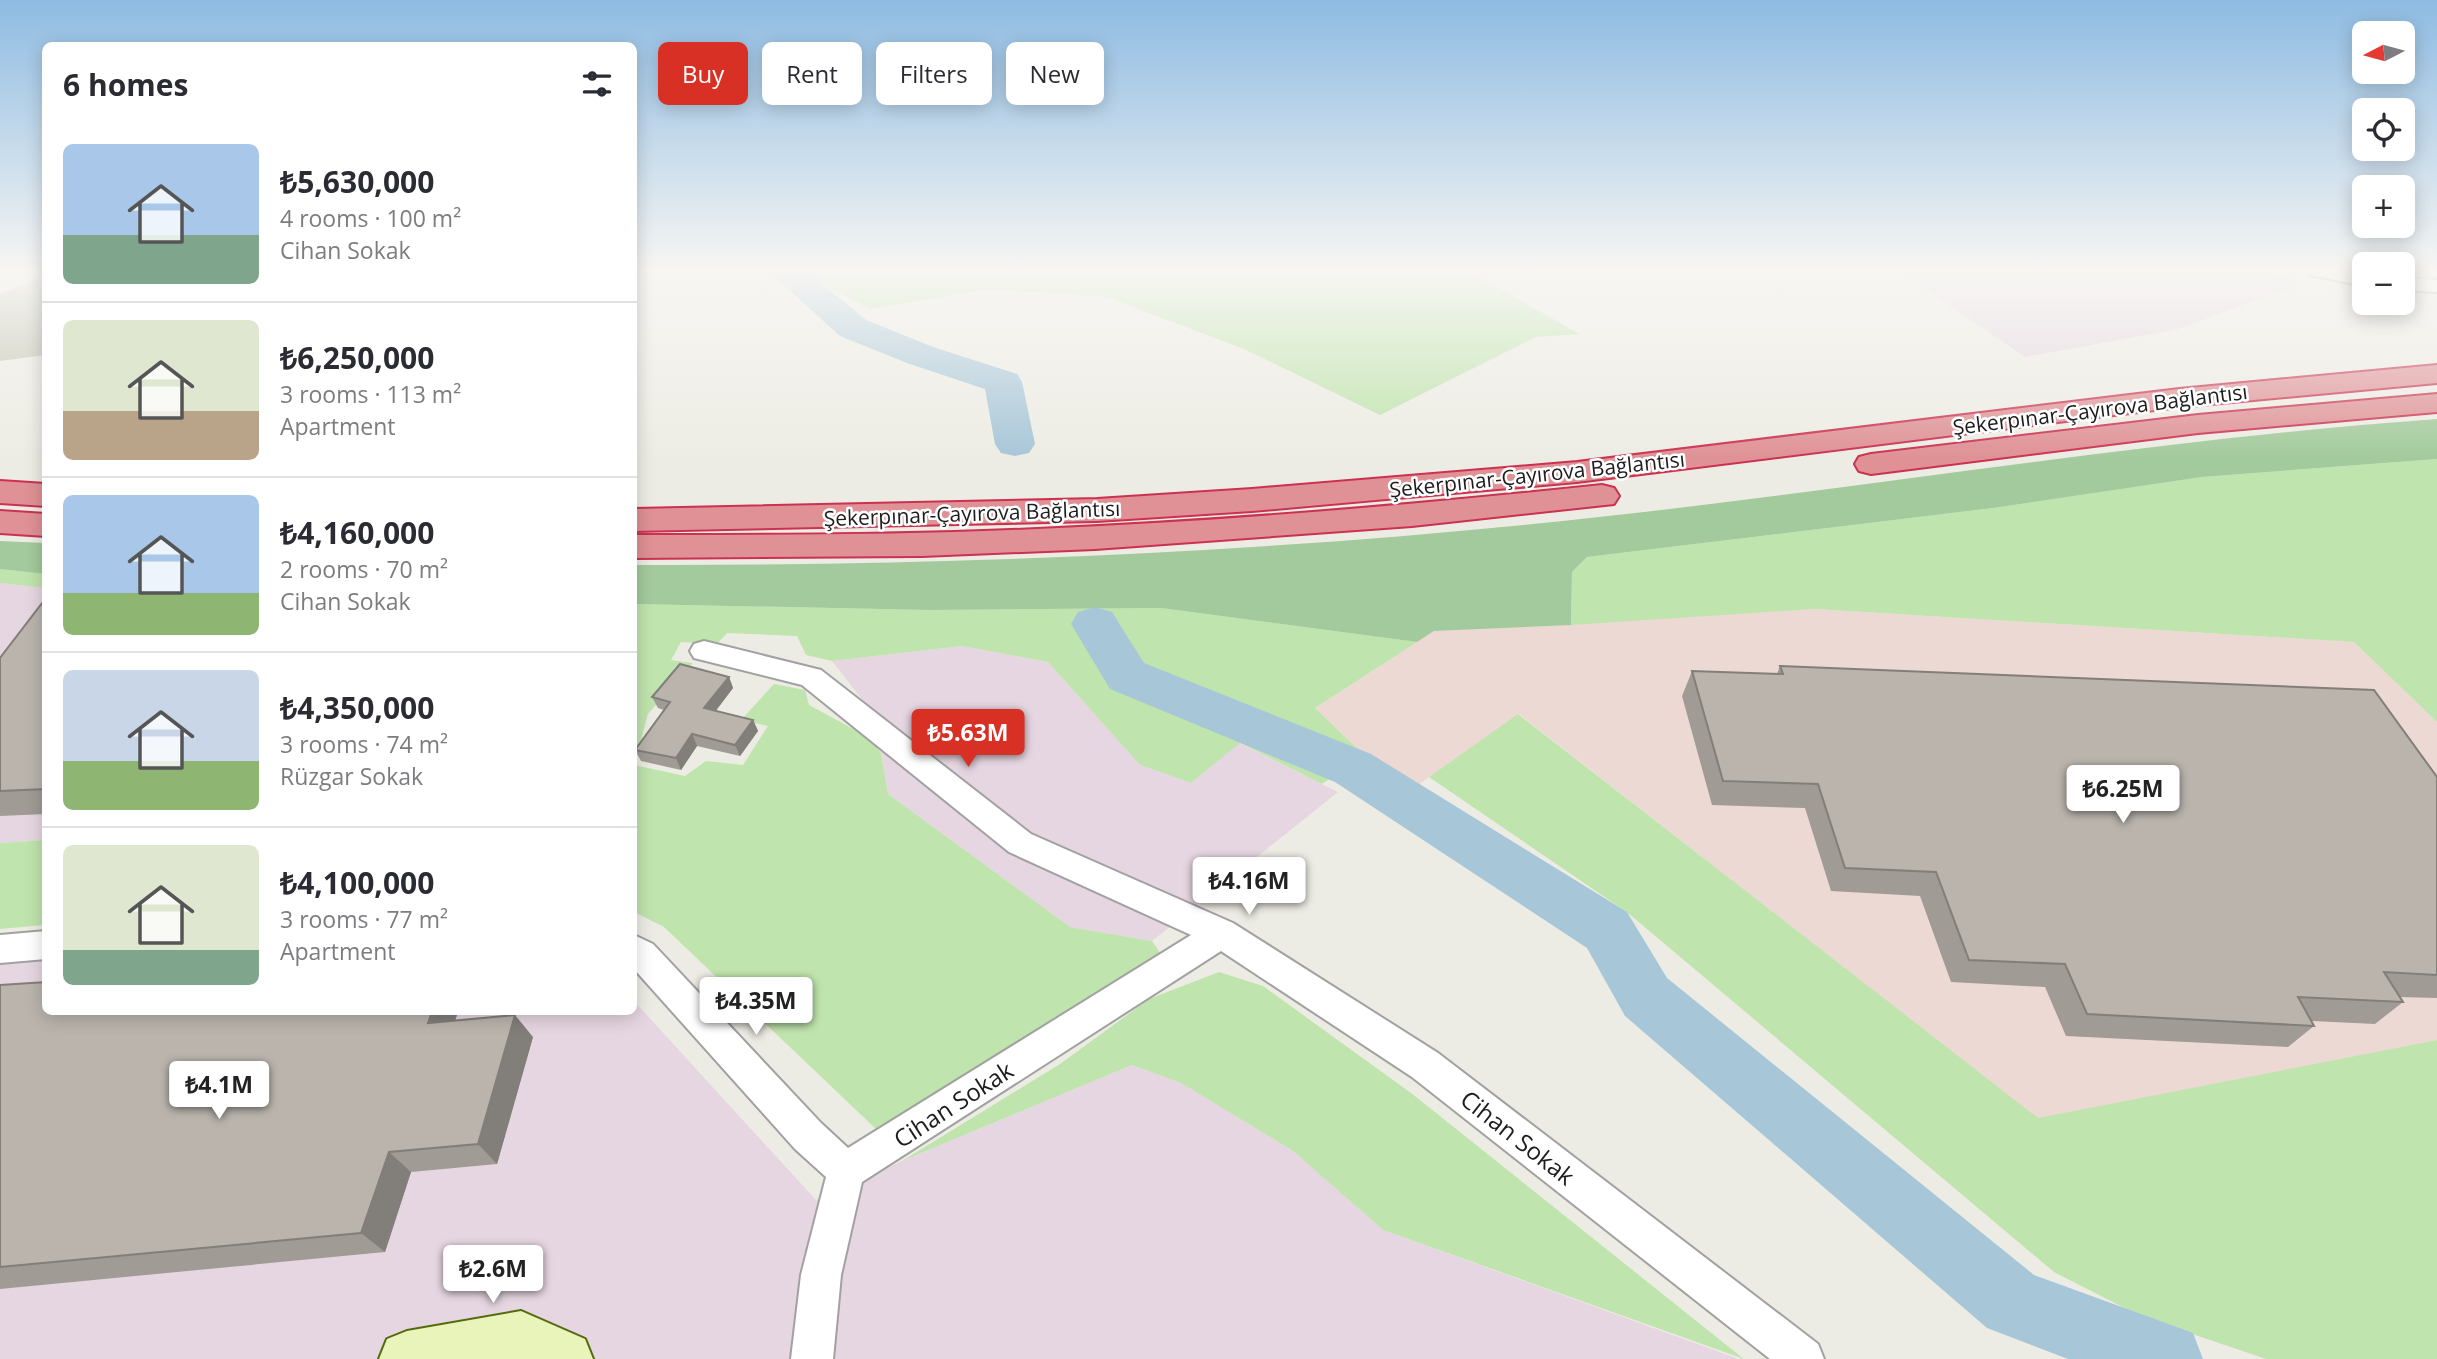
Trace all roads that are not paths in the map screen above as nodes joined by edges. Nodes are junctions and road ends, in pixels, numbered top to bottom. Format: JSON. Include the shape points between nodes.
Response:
{"nodes":[{"id":1,"x":2437,"y":374,"type":"edge"},
{"id":2,"x":2437,"y":403,"type":"edge"},
{"id":3,"x":0,"y":492,"type":"edge"},
{"id":4,"x":42,"y":495,"type":"edge"},
{"id":5,"x":637,"y":520,"type":"edge"},
{"id":6,"x":0,"y":522,"type":"edge"},
{"id":7,"x":42,"y":525,"type":"edge"},
{"id":8,"x":637,"y":547,"type":"edge"},
{"id":9,"x":704,"y":651,"type":"dead end"},
{"id":10,"x":1221,"y":933,"type":"junction"},
{"id":11,"x":42,"y":945,"type":"edge"},
{"id":12,"x":0,"y":949,"type":"edge"},
{"id":13,"x":637,"y":951,"type":"edge"},
{"id":14,"x":846,"y":1171,"type":"junction"},
{"id":15,"x":407,"y":1359,"type":"edge"},
{"id":16,"x":565,"y":1359,"type":"edge"},
{"id":17,"x":812,"y":1359,"type":"edge"},
{"id":18,"x":1803,"y":1359,"type":"edge"}],
"edges":[{"from":1,"to":5,"type":"highway","name":"Şekerpınar-Çayırova Bağlantısı","via":[[2179,398],[1577,472],[1318,495],[1097,510]]},
{"from":2,"to":8,"type":"highway","name":"Şekerpınar-Çayırova Bağlantısı","via":[[2198,424],[1558,501],[1323,522],[1080,539]]},
{"from":3,"to":4,"type":"highway"},
{"from":6,"to":7,"type":"highway"},
{"from":9,"to":10,"type":"street","name":"Cihan Sokak","via":[[811,677],[1020,843]]},
{"from":10,"to":14,"type":"street","name":"Cihan Sokak"},
{"from":10,"to":18,"type":"street","name":"Cihan Sokak","via":[[1425,1065]]},
{"from":11,"to":12,"type":"street"},
{"from":13,"to":14,"type":"street"},
{"from":14,"to":17,"type":"street","via":[[821,1275]]},
{"from":15,"to":16,"type":"street","via":[[521,1339]]}]}
